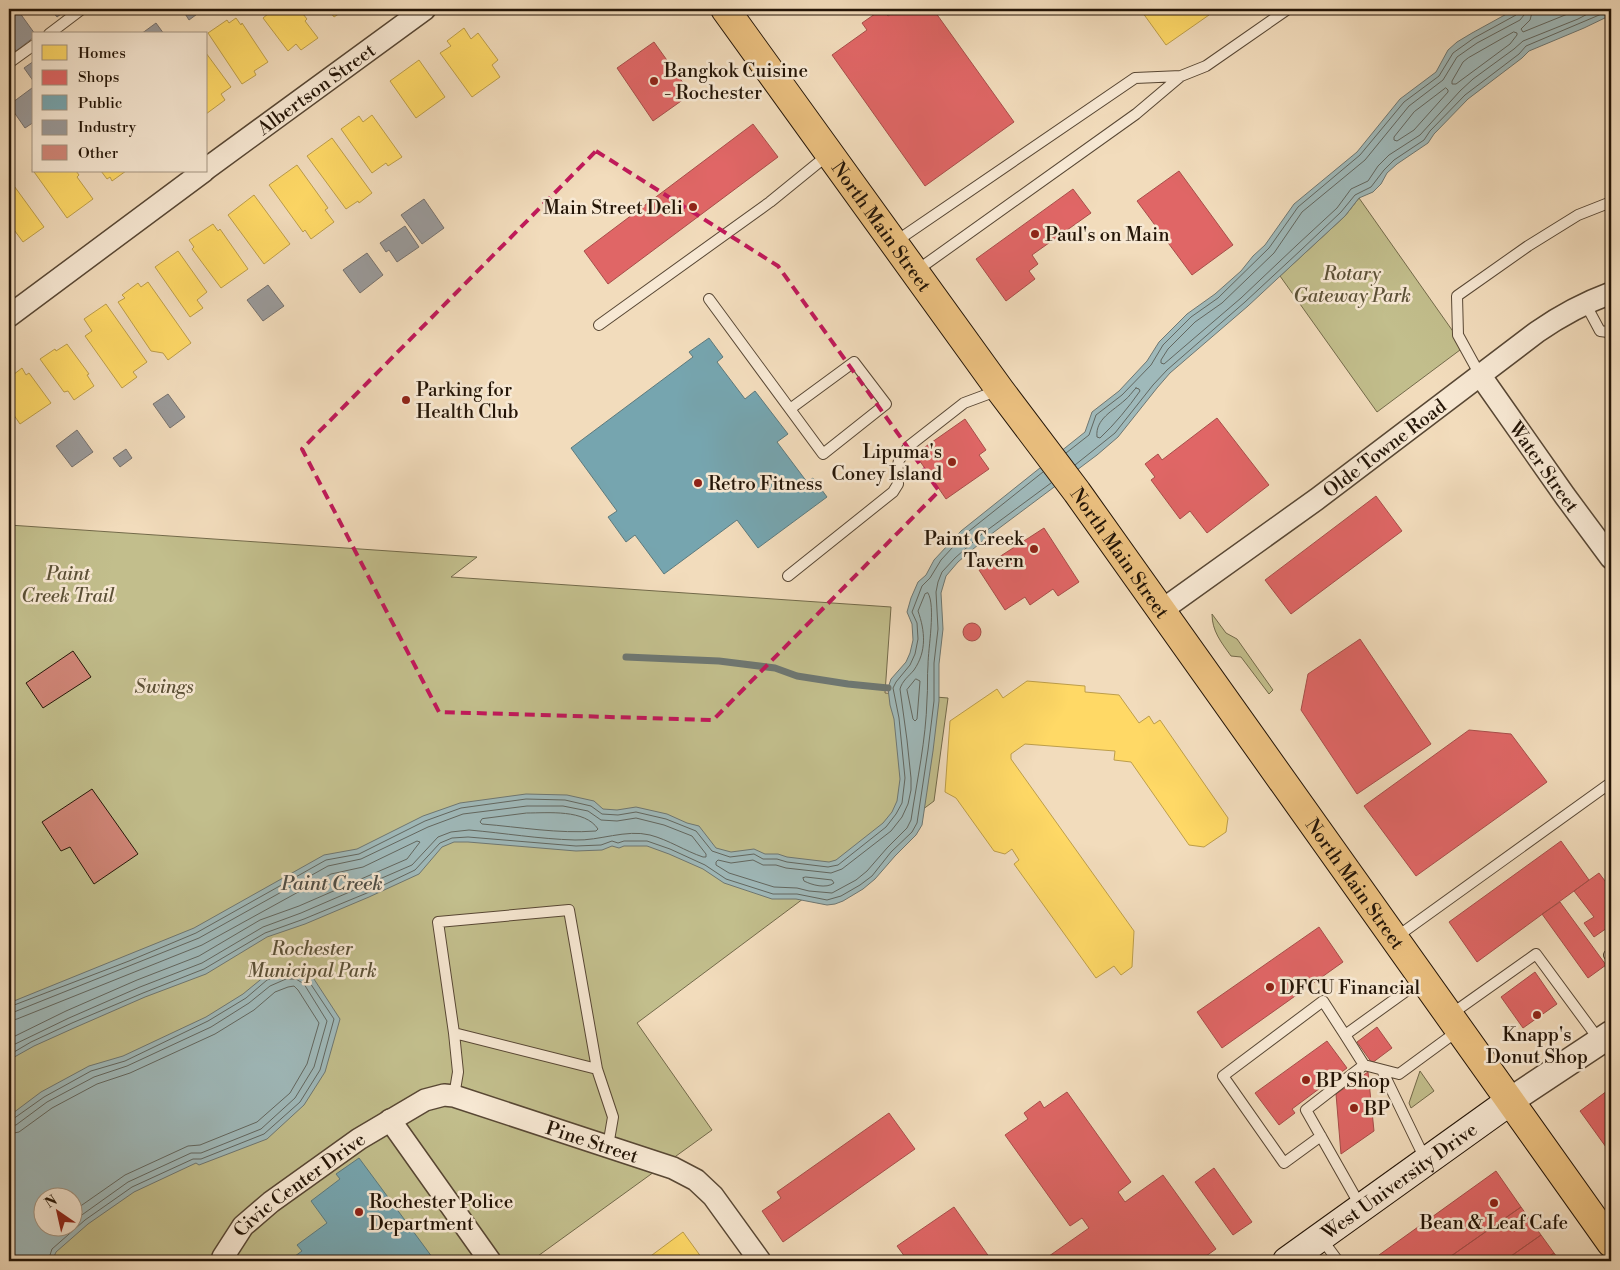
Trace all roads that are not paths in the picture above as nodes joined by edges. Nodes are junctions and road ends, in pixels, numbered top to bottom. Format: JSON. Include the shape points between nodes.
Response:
{"nodes":[{"id":1,"x":82,"y":9,"type":"edge"},
{"id":2,"x":426,"y":9,"type":"edge"},
{"id":3,"x":725,"y":9,"type":"edge"},
{"id":4,"x":1288,"y":9,"type":"edge"},
{"id":5,"x":51,"y":32,"type":"edge"},
{"id":6,"x":32,"y":46,"type":"edge"},
{"id":7,"x":9,"y":63,"type":"edge"},
{"id":8,"x":1181,"y":76,"type":"junction"},
{"id":9,"x":830,"y":154,"type":"junction"},
{"id":10,"x":208,"y":168,"type":"edge"},
{"id":11,"x":202,"y":172,"type":"edge"},
{"id":12,"x":1611,"y":202,"type":"edge"},
{"id":13,"x":894,"y":243,"type":"junction"},
{"id":14,"x":915,"y":271,"type":"junction"},
{"id":15,"x":1611,"y":293,"type":"edge"},
{"id":16,"x":709,"y":299,"type":"dead end"},
{"id":17,"x":1585,"y":303,"type":"junction"},
{"id":18,"x":9,"y":316,"type":"edge"},
{"id":19,"x":599,"y":325,"type":"dead end"},
{"id":20,"x":1611,"y":337,"type":"edge"},
{"id":21,"x":1480,"y":375,"type":"junction"},
{"id":22,"x":1000,"y":390,"type":"junction"},
{"id":23,"x":790,"y":409,"type":"junction"},
{"id":24,"x":1611,"y":558,"type":"edge"},
{"id":25,"x":788,"y":576,"type":"dead end"},
{"id":26,"x":1162,"y":610,"type":"junction"},
{"id":27,"x":1609,"y":784,"type":"dead end"},
{"id":28,"x":1394,"y":938,"type":"junction"},
{"id":29,"x":1423,"y":978,"type":"junction"},
{"id":30,"x":1454,"y":1022,"type":"junction"},
{"id":31,"x":454,"y":1033,"type":"junction"},
{"id":32,"x":1345,"y":1035,"type":"junction"},
{"id":33,"x":1606,"y":1038,"type":"edge"},
{"id":34,"x":1364,"y":1065,"type":"junction"},
{"id":35,"x":597,"y":1069,"type":"junction"},
{"id":36,"x":1382,"y":1070,"type":"junction"},
{"id":37,"x":454,"y":1096,"type":"junction"},
{"id":38,"x":1510,"y":1101,"type":"junction"},
{"id":39,"x":390,"y":1120,"type":"junction"},
{"id":40,"x":1320,"y":1136,"type":"junction"},
{"id":41,"x":608,"y":1146,"type":"junction"},
{"id":42,"x":1426,"y":1162,"type":"junction"},
{"id":43,"x":1361,"y":1208,"type":"junction"},
{"id":44,"x":1321,"y":1237,"type":"junction"},
{"id":45,"x":1611,"y":1244,"type":"edge"},
{"id":46,"x":222,"y":1261,"type":"edge"},
{"id":47,"x":490,"y":1261,"type":"edge"},
{"id":48,"x":760,"y":1261,"type":"edge"},
{"id":49,"x":1287,"y":1261,"type":"edge"},
{"id":50,"x":1338,"y":1261,"type":"edge"}],
"edges":[{"from":1,"to":5,"type":"lane"},
{"from":2,"to":10,"type":"street","name":"Albertson Street"},
{"from":3,"to":9,"type":"main road","name":"North Main Street"},
{"from":4,"to":8,"type":"lane","via":[[1206,66]]},
{"from":6,"to":7,"type":"lane"},
{"from":8,"to":13,"type":"lane","via":[[1135,78]]},
{"from":8,"to":14,"type":"lane","via":[[1136,114]]},
{"from":9,"to":13,"type":"main road","name":"North Main Street"},
{"from":9,"to":19,"type":"lane","via":[[770,202]]},
{"from":11,"to":18,"type":"street","name":"Albertson Street"},
{"from":12,"to":21,"type":"lane","via":[[1569,220],[1457,296],[1458,335]]},
{"from":13,"to":14,"type":"main road","name":"North Main Street"},
{"from":14,"to":22,"type":"main road","name":"North Main Street"},
{"from":15,"to":17,"type":"street","name":"Olde Towne Road"},
{"from":16,"to":23,"type":"lane"},
{"from":17,"to":20,"type":"lane","via":[[1600,331],[1608,332]]},
{"from":17,"to":21,"type":"street","name":"Olde Towne Road","via":[[1537,332]]},
{"from":21,"to":24,"type":"street","name":"Water Street"},
{"from":21,"to":26,"type":"street","name":"Olde Towne Road","via":[[1317,499]]},
{"from":22,"to":25,"type":"lane","via":[[964,403],[909,446],[899,460],[898,484],[893,492]]},
{"from":22,"to":26,"type":"main road","name":"North Main Street"},
{"from":23,"to":23,"type":"lane","via":[[823,454],[886,404],[854,362]]},
{"from":26,"to":28,"type":"main road","name":"North Main Street"},
{"from":27,"to":28,"type":"lane"},
{"from":28,"to":29,"type":"main road","name":"North Main Street"},
{"from":29,"to":30,"type":"main road","name":"North Main Street"},
{"from":29,"to":32,"type":"lane"},
{"from":30,"to":33,"type":"lane","via":[[1536,954]]},
{"from":30,"to":36,"type":"lane","via":[[1399,1074]]},
{"from":30,"to":38,"type":"main road","name":"North Main Street"},
{"from":31,"to":35,"type":"lane"},
{"from":31,"to":35,"type":"lane","via":[[438,922],[568,910]]},
{"from":31,"to":37,"type":"lane","via":[[458,1072]]},
{"from":32,"to":34,"type":"lane"},
{"from":32,"to":40,"type":"lane","via":[[1323,1001],[1224,1076],[1284,1164]]},
{"from":33,"to":38,"type":"street"},
{"from":34,"to":36,"type":"lane"},
{"from":34,"to":40,"type":"lane","via":[[1306,1110]]},
{"from":35,"to":41,"type":"lane","via":[[613,1117]]},
{"from":36,"to":42,"type":"lane"},
{"from":37,"to":39,"type":"street","name":"Pine Street","via":[[425,1100]]},
{"from":37,"to":41,"type":"street","name":"Pine Street"},
{"from":38,"to":42,"type":"main road","name":"West University Drive"},
{"from":38,"to":45,"type":"main road","name":"North Main Street"},
{"from":39,"to":46,"type":"street","name":"Civic Center Drive","via":[[279,1196],[243,1226]]},
{"from":39,"to":47,"type":"street"},
{"from":40,"to":43,"type":"lane"},
{"from":41,"to":48,"type":"street","name":"Pine Street","via":[[673,1168],[696,1180],[713,1196]]},
{"from":42,"to":43,"type":"main road","name":"West University Drive"},
{"from":43,"to":44,"type":"main road","name":"West University Drive"},
{"from":44,"to":49,"type":"main road","name":"West University Drive"},
{"from":44,"to":50,"type":"lane"}]}
